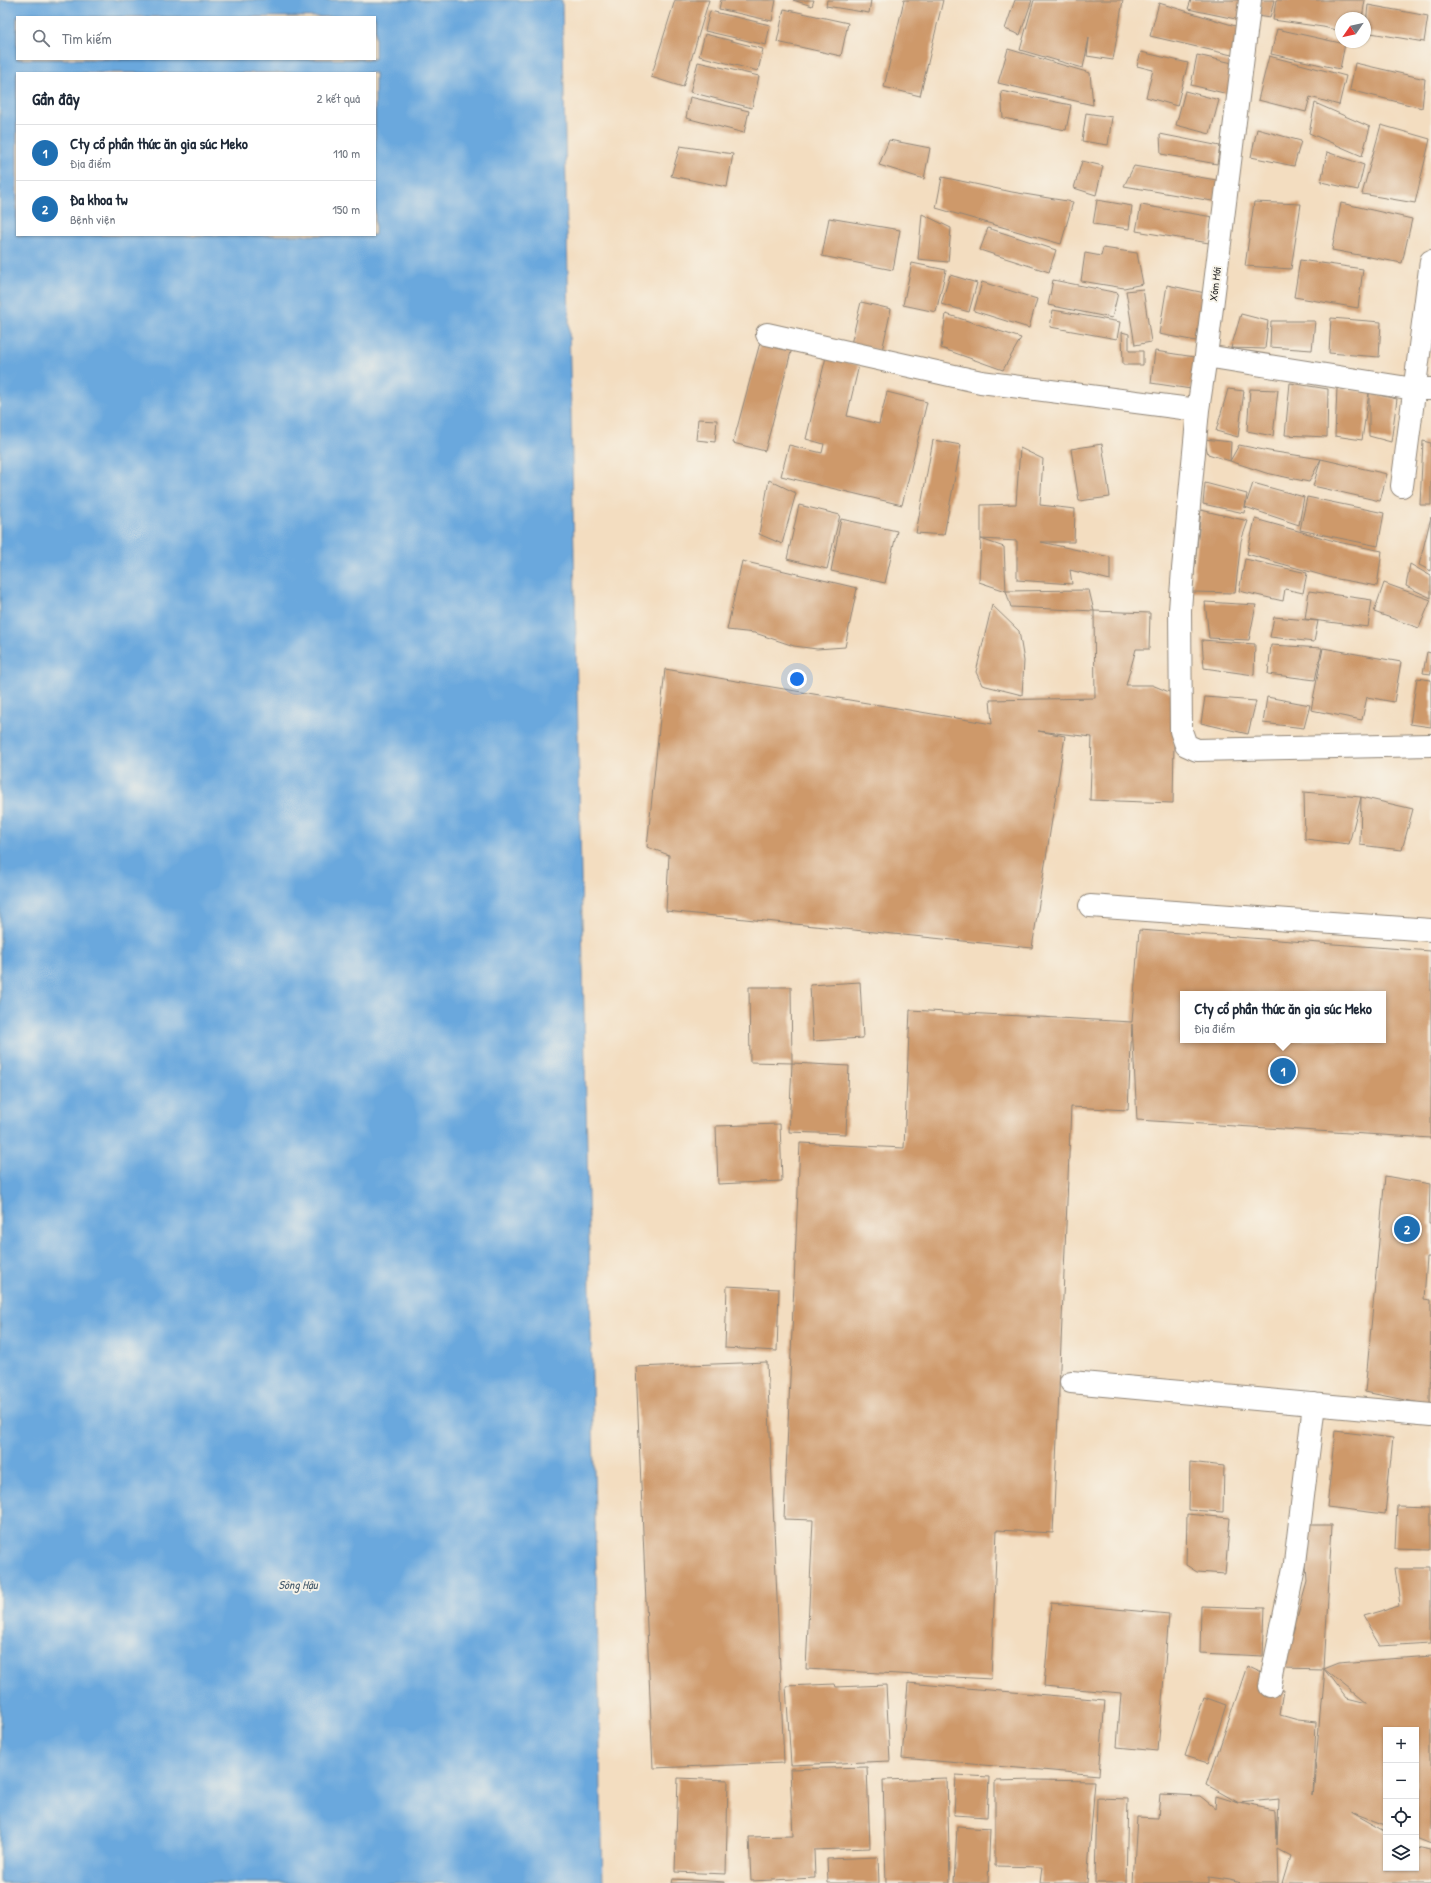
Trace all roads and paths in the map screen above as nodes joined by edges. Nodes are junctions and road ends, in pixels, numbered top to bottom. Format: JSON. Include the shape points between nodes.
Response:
{"nodes":[{"id":1,"x":1250,"y":0,"type":"edge"},
{"id":2,"x":1431,"y":260,"type":"edge"},
{"id":3,"x":766,"y":334,"type":"dead end"},
{"id":4,"x":1206,"y":356,"type":"junction"},
{"id":5,"x":1423,"y":389,"type":"edge"},
{"id":6,"x":1198,"y":410,"type":"junction"},
{"id":7,"x":1402,"y":486,"type":"dead end"},
{"id":8,"x":1431,"y":745,"type":"edge"},
{"id":9,"x":1090,"y":906,"type":"dead end"},
{"id":10,"x":1431,"y":930,"type":"edge"},
{"id":11,"x":1071,"y":1382,"type":"dead end"},
{"id":12,"x":1314,"y":1404,"type":"junction"},
{"id":13,"x":1431,"y":1415,"type":"edge"},
{"id":14,"x":1270,"y":1686,"type":"dead end"}],
"edges":[{"from":1,"to":4,"type":"street","name":"Xóm Mới"},
{"from":2,"to":5,"type":"street"},
{"from":3,"to":6,"type":"street","via":[[981,382]]},
{"from":4,"to":5,"type":"street"},
{"from":4,"to":6,"type":"street","name":"Xóm Mới"},
{"from":5,"to":7,"type":"street"},
{"from":6,"to":8,"type":"street","name":"Xóm Mới","via":[[1180,610],[1183,740],[1197,750]]},
{"from":9,"to":10,"type":"street"},
{"from":11,"to":12,"type":"street"},
{"from":12,"to":13,"type":"street"},
{"from":12,"to":14,"type":"street","via":[[1295,1563]]}]}
